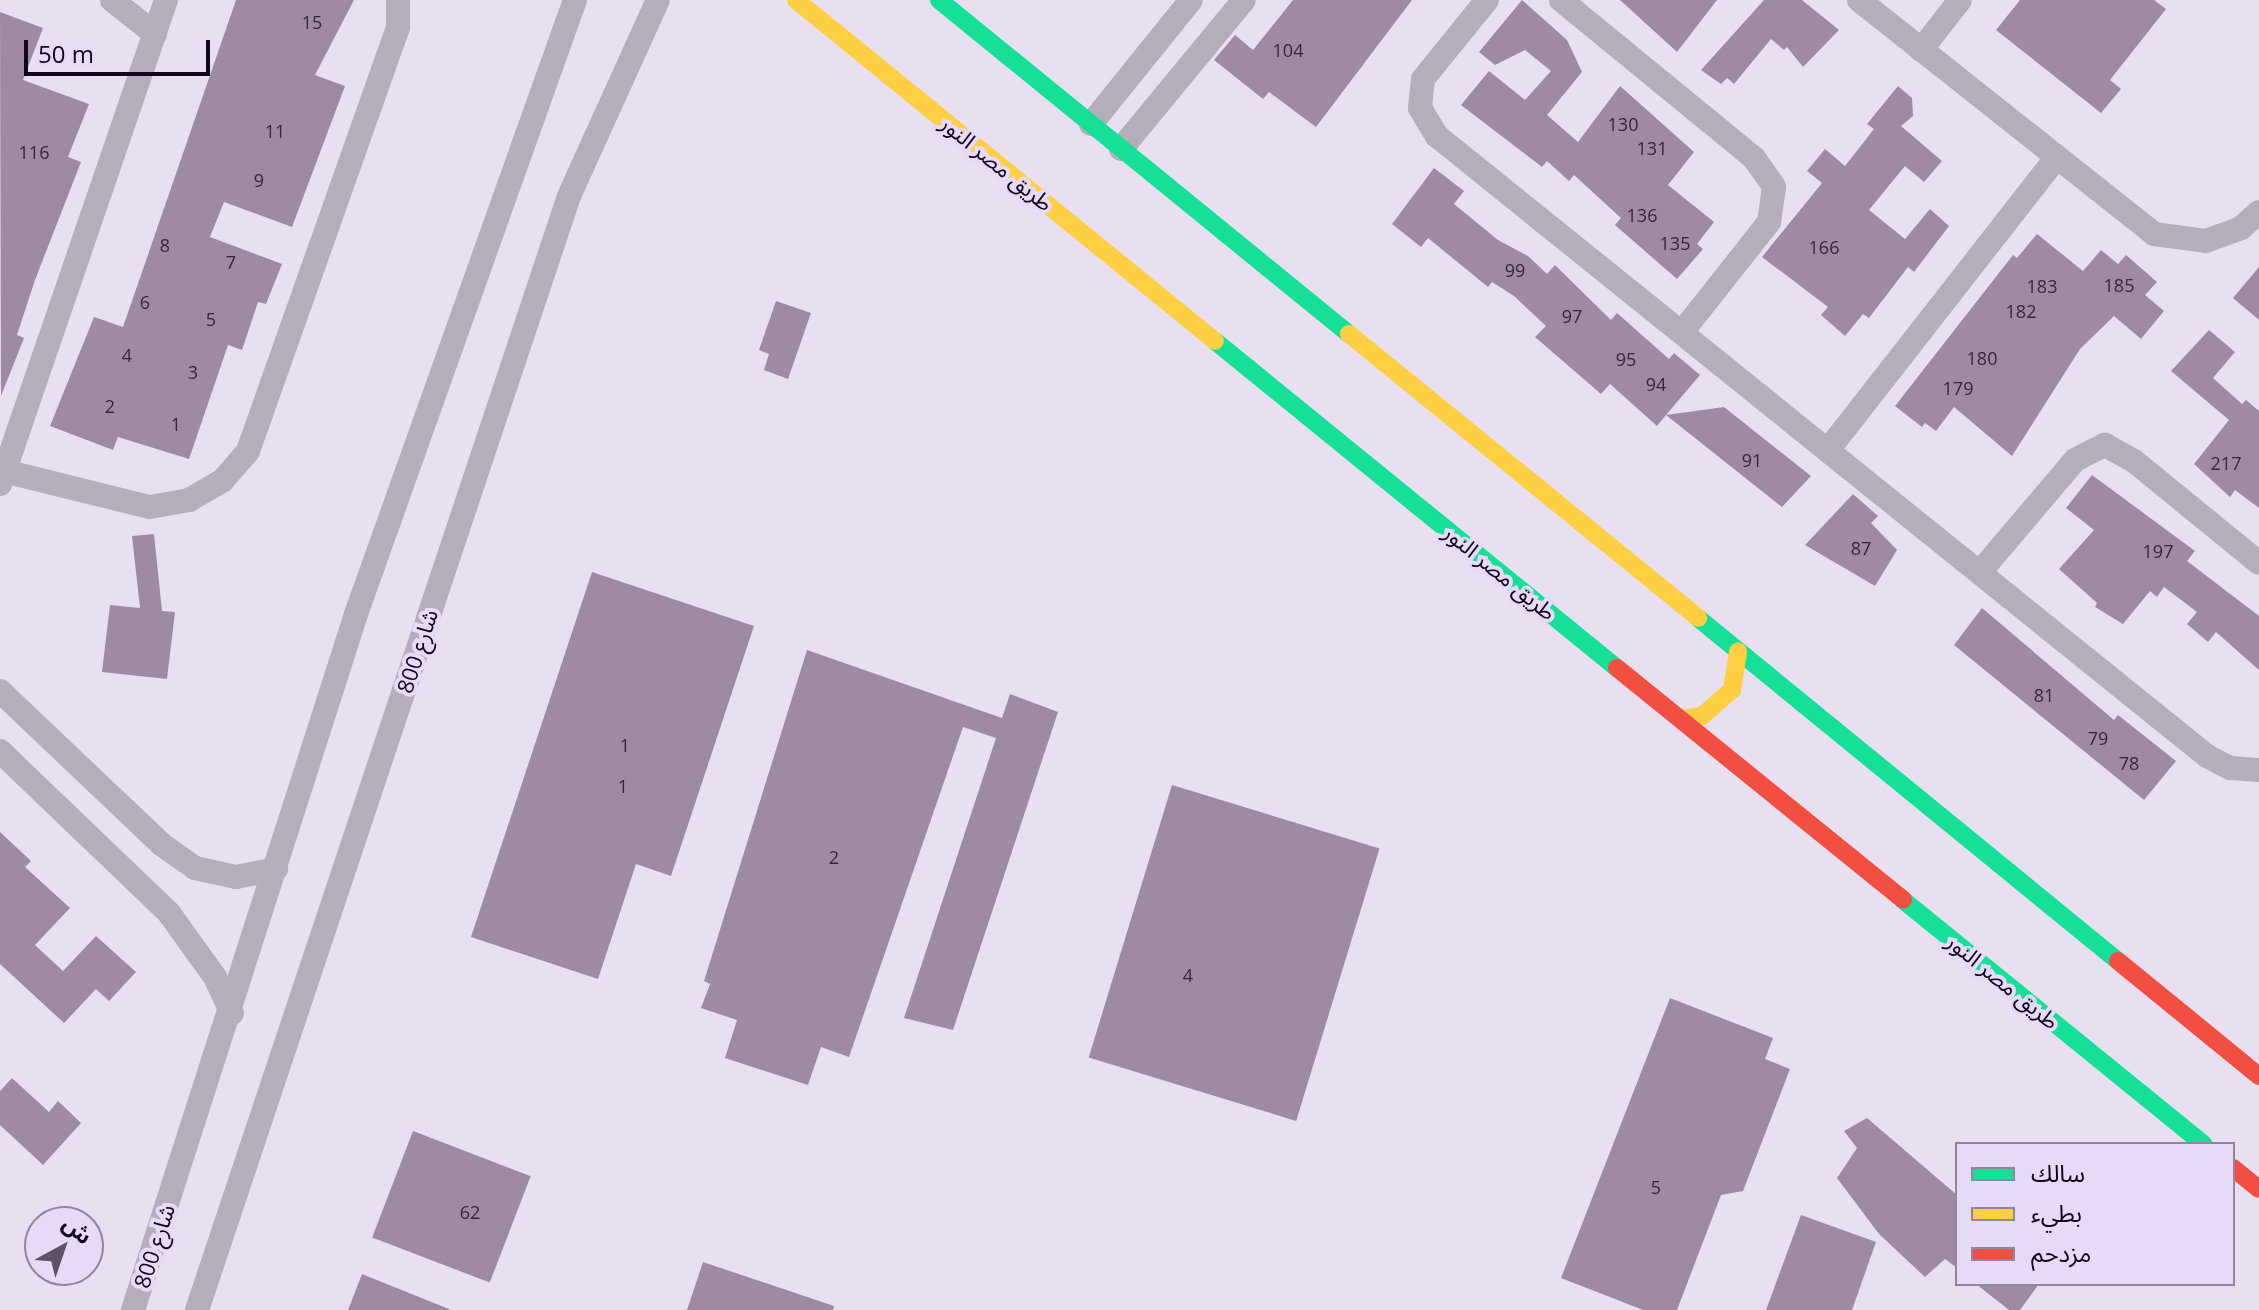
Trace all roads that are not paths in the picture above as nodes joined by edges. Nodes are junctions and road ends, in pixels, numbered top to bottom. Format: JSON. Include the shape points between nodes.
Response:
{"nodes":[{"id":1,"x":112,"y":0,"type":"edge"},
{"id":2,"x":166,"y":0,"type":"edge"},
{"id":3,"x":398,"y":0,"type":"edge"},
{"id":4,"x":575,"y":0,"type":"edge"},
{"id":5,"x":658,"y":0,"type":"edge"},
{"id":6,"x":796,"y":0,"type":"edge"},
{"id":7,"x":939,"y":0,"type":"edge"},
{"id":8,"x":1191,"y":0,"type":"edge"},
{"id":9,"x":1244,"y":0,"type":"edge"},
{"id":10,"x":1487,"y":0,"type":"edge"},
{"id":11,"x":1561,"y":0,"type":"edge"},
{"id":12,"x":1859,"y":0,"type":"edge"},
{"id":13,"x":1960,"y":0,"type":"edge"},
{"id":14,"x":155,"y":34,"type":"junction"},
{"id":15,"x":1921,"y":50,"type":"junction"},
{"id":16,"x":1091,"y":124,"type":"junction"},
{"id":17,"x":1121,"y":149,"type":"junction"},
{"id":18,"x":2055,"y":159,"type":"junction"},
{"id":19,"x":2259,"y":212,"type":"edge"},
{"id":20,"x":1682,"y":332,"type":"junction"},
{"id":21,"x":1828,"y":450,"type":"junction"},
{"id":22,"x":2,"y":478,"type":"edge"},
{"id":23,"x":2259,"y":563,"type":"edge"},
{"id":24,"x":1980,"y":572,"type":"junction"},
{"id":25,"x":1738,"y":651,"type":"junction"},
{"id":26,"x":0,"y":691,"type":"edge"},
{"id":27,"x":1682,"y":719,"type":"junction"},
{"id":28,"x":0,"y":751,"type":"edge"},
{"id":29,"x":2259,"y":770,"type":"edge"},
{"id":30,"x":276,"y":869,"type":"junction"},
{"id":31,"x":232,"y":1013,"type":"junction"},
{"id":32,"x":2259,"y":1076,"type":"edge"},
{"id":33,"x":2201,"y":1142,"type":"edge"},
{"id":34,"x":2235,"y":1170,"type":"edge"},
{"id":35,"x":2259,"y":1189,"type":"edge"},
{"id":36,"x":133,"y":1310,"type":"edge"},
{"id":37,"x":197,"y":1310,"type":"edge"}],
"edges":[{"from":1,"to":14,"type":"street"},
{"from":2,"to":14,"type":"street"},
{"from":3,"to":22,"type":"street","via":[[398,27],[248,451],[223,480],[189,500],[150,507]]},
{"from":4,"to":30,"type":"street","name":"شارع 800","via":[[356,614]]},
{"from":5,"to":37,"type":"street","name":"شارع 800","via":[[569,196]]},
{"from":6,"to":27,"type":"street","name":"طريق مصر النور"},
{"from":7,"to":16,"type":"street"},
{"from":8,"to":16,"type":"street"},
{"from":9,"to":17,"type":"street"},
{"from":10,"to":20,"type":"street","via":[[1423,79],[1420,108],[1426,123]]},
{"from":11,"to":20,"type":"street","via":[[1754,158],[1774,187],[1769,222]]},
{"from":12,"to":15,"type":"street"},
{"from":13,"to":15,"type":"street"},
{"from":14,"to":22,"type":"street"},
{"from":15,"to":18,"type":"street"},
{"from":16,"to":17,"type":"street"},
{"from":17,"to":25,"type":"street"},
{"from":18,"to":19,"type":"street","via":[[2132,219],[2179,241],[2206,241],[2241,228]]},
{"from":18,"to":21,"type":"street"},
{"from":20,"to":21,"type":"street"},
{"from":21,"to":24,"type":"street"},
{"from":23,"to":24,"type":"street","via":[[2127,455],[2105,445],[2075,460]]},
{"from":24,"to":29,"type":"street","via":[[2207,756],[2230,768]]},
{"from":25,"to":27,"type":"street","via":[[1732,690],[1702,716]]},
{"from":25,"to":32,"type":"street"},
{"from":26,"to":30,"type":"street","via":[[161,844],[195,868],[236,877]]},
{"from":27,"to":33,"type":"street","name":"طريق مصر النور"},
{"from":28,"to":31,"type":"street","via":[[169,913],[194,944]]},
{"from":30,"to":31,"type":"street","name":"شارع 800"},
{"from":31,"to":36,"type":"street","name":"شارع 800"},
{"from":34,"to":35,"type":"street"}]}
